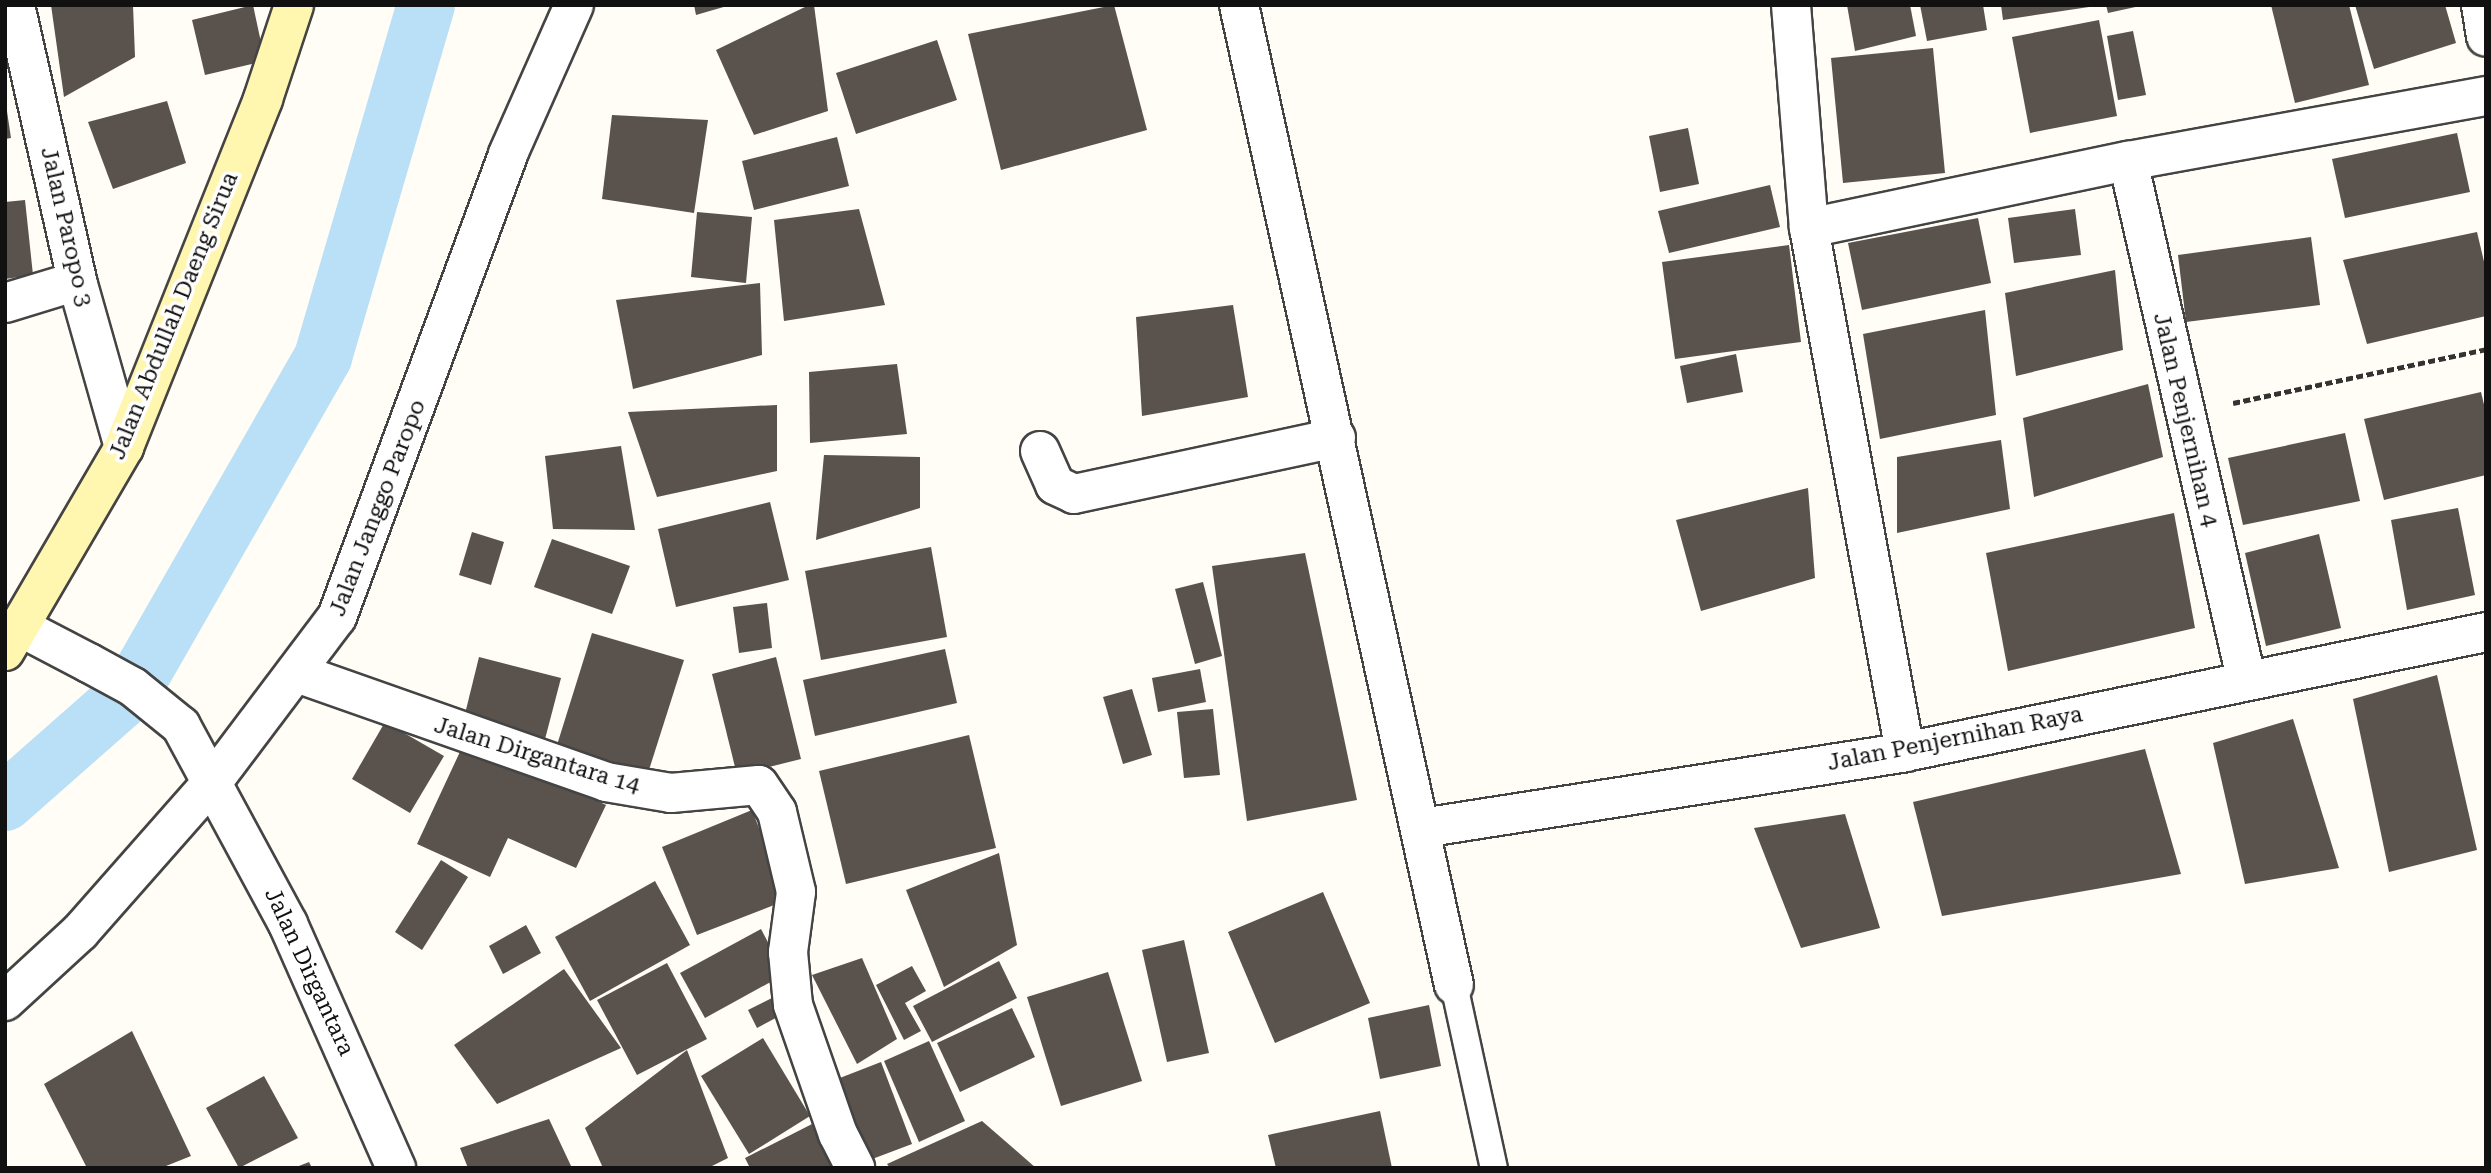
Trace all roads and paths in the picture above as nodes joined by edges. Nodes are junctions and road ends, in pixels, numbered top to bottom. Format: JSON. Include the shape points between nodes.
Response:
{"nodes":[{"id":1,"x":15,"y":5,"type":"edge"},
{"id":2,"x":294,"y":5,"type":"edge"},
{"id":3,"x":574,"y":5,"type":"edge"},
{"id":4,"x":1239,"y":5,"type":"edge"},
{"id":5,"x":1791,"y":5,"type":"edge"},
{"id":6,"x":2481,"y":5,"type":"edge"},
{"id":7,"x":2486,"y":37,"type":"edge"},
{"id":8,"x":2486,"y":96,"type":"edge"},
{"id":9,"x":2128,"y":161,"type":"junction"},
{"id":10,"x":1809,"y":228,"type":"junction"},
{"id":11,"x":77,"y":281,"type":"junction"},
{"id":12,"x":5,"y":303,"type":"edge"},
{"id":13,"x":2486,"y":349,"type":"edge"},
{"id":14,"x":2182,"y":414,"type":"junction"},
{"id":15,"x":1336,"y":438,"type":"junction"},
{"id":16,"x":124,"y":447,"type":"junction"},
{"id":17,"x":1041,"y":451,"type":"dead end"},
{"id":18,"x":2486,"y":632,"type":"edge"},
{"id":19,"x":10,"y":636,"type":"edge"},
{"id":20,"x":298,"y":673,"type":"junction"},
{"id":21,"x":2246,"y":678,"type":"junction"},
{"id":22,"x":1905,"y":752,"type":"junction"},
{"id":23,"x":214,"y":780,"type":"junction"},
{"id":24,"x":1422,"y":828,"type":"junction"},
{"id":25,"x":1454,"y":985,"type":"joint"},
{"id":26,"x":5,"y":1001,"type":"edge"},
{"id":27,"x":396,"y":1168,"type":"edge"},
{"id":28,"x":855,"y":1168,"type":"edge"},
{"id":29,"x":1494,"y":1168,"type":"edge"}],
"edges":[{"from":1,"to":11,"type":"street","name":"Jalan Paropo 3"},
{"from":2,"to":16,"type":"main road","name":"Jalan Abdullah Daeng Sirua","via":[[263,99]]},
{"from":3,"to":20,"type":"street","name":"Jalan Janggo Paropo","via":[[508,154],[338,617]]},
{"from":4,"to":15,"type":"street"},
{"from":5,"to":10,"type":"street"},
{"from":6,"to":7,"type":"street"},
{"from":8,"to":9,"type":"street"},
{"from":9,"to":10,"type":"street"},
{"from":9,"to":14,"type":"street","name":"Jalan Penjernihan 4"},
{"from":10,"to":22,"type":"street"},
{"from":11,"to":12,"type":"street"},
{"from":11,"to":16,"type":"street","name":"Jalan Paropo 3"},
{"from":13,"to":14,"type":"path"},
{"from":14,"to":21,"type":"street","name":"Jalan Penjernihan 4"},
{"from":15,"to":17,"type":"street","via":[[1074,494],[1055,485]]},
{"from":15,"to":24,"type":"street"},
{"from":16,"to":19,"type":"main road","name":"Jalan Abdullah Daeng Sirua"},
{"from":18,"to":21,"type":"street","name":"Jalan Penjernihan Raya"},
{"from":19,"to":23,"type":"street","name":"Jalan Dirgantara","via":[[132,687],[181,726]]},
{"from":20,"to":23,"type":"street","name":"Jalan Janggo Paropo"},
{"from":20,"to":28,"type":"street","name":"Jalan Dirgantara 14","via":[[606,782],[671,793],[759,785],[778,812],[796,892],[788,952],[793,1005],[838,1134]]},
{"from":21,"to":22,"type":"street","name":"Jalan Penjernihan Raya"},
{"from":22,"to":24,"type":"street","name":"Jalan Penjernihan Raya"},
{"from":23,"to":26,"type":"street","name":"Jalan Janggo Paropo","via":[[80,932]]},
{"from":23,"to":27,"type":"street","name":"Jalan Dirgantara","via":[[288,924]]},
{"from":24,"to":25,"type":"street"},
{"from":25,"to":29,"type":"lane"}]}
